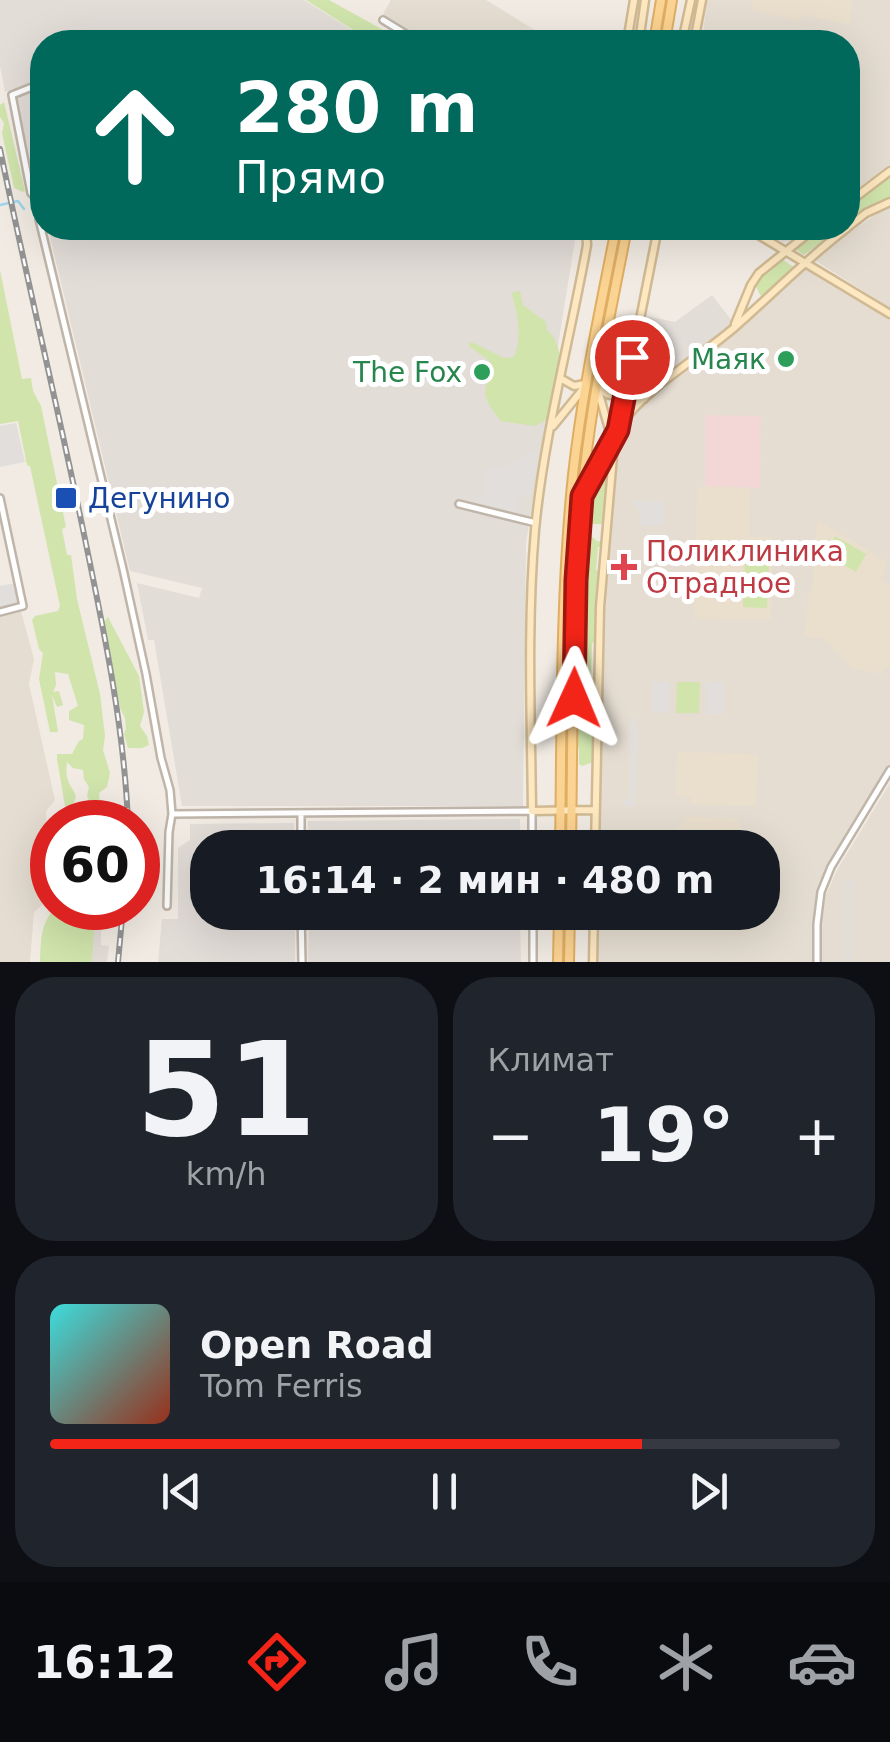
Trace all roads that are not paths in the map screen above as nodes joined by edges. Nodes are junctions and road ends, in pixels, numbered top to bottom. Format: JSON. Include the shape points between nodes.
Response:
{"nodes":[{"id":1,"x":661,"y":0,"type":"edge"},
{"id":2,"x":672,"y":0,"type":"edge"},
{"id":3,"x":696,"y":0,"type":"edge"},
{"id":4,"x":640,"y":1,"type":"edge"},
{"id":5,"x":694,"y":10,"type":"junction"},
{"id":6,"x":383,"y":20,"type":"dead end"},
{"id":7,"x":686,"y":28,"type":"joint"},
{"id":8,"x":399,"y":30,"type":"edge"},
{"id":9,"x":631,"y":30,"type":"edge"},
{"id":10,"x":641,"y":30,"type":"edge"},
{"id":11,"x":656,"y":30,"type":"edge"},
{"id":12,"x":667,"y":30,"type":"edge"},
{"id":13,"x":694,"y":30,"type":"edge"},
{"id":14,"x":694,"y":30,"type":"edge"},
{"id":15,"x":30,"y":87,"type":"edge"},
{"id":16,"x":890,"y":170,"type":"edge"},
{"id":17,"x":30,"y":186,"type":"edge"},
{"id":18,"x":860,"y":193,"type":"edge"},
{"id":19,"x":890,"y":202,"type":"edge"},
{"id":20,"x":860,"y":217,"type":"edge"},
{"id":21,"x":44,"y":240,"type":"edge"},
{"id":22,"x":587,"y":240,"type":"edge"},
{"id":23,"x":614,"y":240,"type":"edge"},
{"id":24,"x":625,"y":240,"type":"edge"},
{"id":25,"x":656,"y":240,"type":"edge"},
{"id":26,"x":768,"y":240,"type":"edge"},
{"id":27,"x":799,"y":240,"type":"edge"},
{"id":28,"x":831,"y":240,"type":"edge"},
{"id":29,"x":786,"y":250,"type":"junction"},
{"id":30,"x":805,"y":262,"type":"junction"},
{"id":31,"x":756,"y":278,"type":"junction"},
{"id":32,"x":772,"y":294,"type":"junction"},
{"id":33,"x":890,"y":314,"type":"edge"},
{"id":34,"x":732,"y":329,"type":"junction"},
{"id":35,"x":560,"y":378,"type":"junction"},
{"id":36,"x":598,"y":381,"type":"junction"},
{"id":37,"x":586,"y":384,"type":"junction"},
{"id":38,"x":624,"y":396,"type":"junction"},
{"id":39,"x":647,"y":398,"type":"junction"},
{"id":40,"x":550,"y":430,"type":"junction"},
{"id":41,"x":618,"y":430,"type":"junction"},
{"id":42,"x":613,"y":442,"type":"junction"},
{"id":43,"x":614,"y":452,"type":"junction"},
{"id":44,"x":582,"y":496,"type":"junction"},
{"id":45,"x":0,"y":498,"type":"edge"},
{"id":46,"x":459,"y":504,"type":"dead end"},
{"id":47,"x":536,"y":523,"type":"junction"},
{"id":48,"x":0,"y":612,"type":"edge"},
{"id":49,"x":890,"y":770,"type":"edge"},
{"id":50,"x":560,"y":810,"type":"junction"},
{"id":51,"x":572,"y":810,"type":"junction"},
{"id":52,"x":595,"y":810,"type":"junction"},
{"id":53,"x":532,"y":812,"type":"junction"},
{"id":54,"x":301,"y":813,"type":"junction"},
{"id":55,"x":172,"y":814,"type":"junction"},
{"id":56,"x":301,"y":830,"type":"edge"},
{"id":57,"x":532,"y":830,"type":"edge"},
{"id":58,"x":560,"y":830,"type":"edge"},
{"id":59,"x":571,"y":830,"type":"edge"},
{"id":60,"x":595,"y":830,"type":"edge"},
{"id":61,"x":167,"y":906,"type":"dead end"},
{"id":62,"x":301,"y":930,"type":"edge"},
{"id":63,"x":532,"y":930,"type":"edge"},
{"id":64,"x":559,"y":930,"type":"edge"},
{"id":65,"x":570,"y":930,"type":"edge"},
{"id":66,"x":594,"y":930,"type":"edge"},
{"id":67,"x":302,"y":962,"type":"edge"},
{"id":68,"x":533,"y":962,"type":"edge"},
{"id":69,"x":558,"y":962,"type":"edge"},
{"id":70,"x":569,"y":962,"type":"edge"},
{"id":71,"x":593,"y":962,"type":"edge"},
{"id":72,"x":816,"y":962,"type":"edge"}],
"edges":[{"from":1,"to":11,"type":"main road"},
{"from":2,"to":12,"type":"main road"},
{"from":3,"to":5,"type":"main road"},
{"from":3,"to":7,"type":"main road"},
{"from":3,"to":14,"type":"main road"},
{"from":4,"to":9,"type":"main road"},
{"from":4,"to":10,"type":"main road"},
{"from":5,"to":7,"type":"main road"},
{"from":5,"to":13,"type":"main road"},
{"from":6,"to":8,"type":"street"},
{"from":15,"to":17,"type":"street","via":[[12,95]]},
{"from":16,"to":18,"type":"main road"},
{"from":19,"to":20,"type":"main road"},
{"from":21,"to":55,"type":"street","via":[[123,568]]},
{"from":22,"to":35,"type":"main road"},
{"from":23,"to":37,"type":"main road"},
{"from":24,"to":36,"type":"main road"},
{"from":25,"to":38,"type":"main road"},
{"from":26,"to":29,"type":"main road"},
{"from":27,"to":29,"type":"main road"},
{"from":28,"to":30,"type":"main road"},
{"from":29,"to":30,"type":"main road"},
{"from":29,"to":31,"type":"main road"},
{"from":30,"to":32,"type":"main road"},
{"from":30,"to":33,"type":"main road"},
{"from":31,"to":32,"type":"main road","via":[[757,295]]},
{"from":31,"to":34,"type":"main road"},
{"from":32,"to":34,"type":"main road"},
{"from":34,"to":39,"type":"main road"},
{"from":35,"to":37,"type":"main road"},
{"from":35,"to":40,"type":"main road"},
{"from":36,"to":38,"type":"main road","via":[[606,394]]},
{"from":36,"to":42,"type":"main road"},
{"from":36,"to":44,"type":"main road"},
{"from":37,"to":40,"type":"main road"},
{"from":37,"to":50,"type":"main road","via":[[566,565]]},
{"from":38,"to":39,"type":"main road"},
{"from":38,"to":41,"type":"main road"},
{"from":39,"to":41,"type":"main road"},
{"from":40,"to":47,"type":"main road"},
{"from":41,"to":42,"type":"main road"},
{"from":41,"to":43,"type":"main road"},
{"from":42,"to":43,"type":"main road"},
{"from":42,"to":44,"type":"main road"},
{"from":43,"to":52,"type":"main road","via":[[600,606]]},
{"from":44,"to":51,"type":"main road"},
{"from":45,"to":48,"type":"street","via":[[23,606]]},
{"from":46,"to":47,"type":"street"},
{"from":47,"to":53,"type":"main road"},
{"from":49,"to":72,"type":"street","via":[[831,866],[821,892]]},
{"from":50,"to":51,"type":"main road"},
{"from":50,"to":53,"type":"main road"},
{"from":50,"to":58,"type":"main road"},
{"from":51,"to":52,"type":"main road"},
{"from":51,"to":59,"type":"main road"},
{"from":52,"to":60,"type":"main road"},
{"from":53,"to":54,"type":"street"},
{"from":53,"to":57,"type":"street"},
{"from":54,"to":55,"type":"street"},
{"from":54,"to":56,"type":"street"},
{"from":55,"to":61,"type":"street"},
{"from":62,"to":67,"type":"street"},
{"from":63,"to":68,"type":"street"},
{"from":64,"to":69,"type":"main road"},
{"from":65,"to":70,"type":"main road"},
{"from":66,"to":71,"type":"main road"}]}
